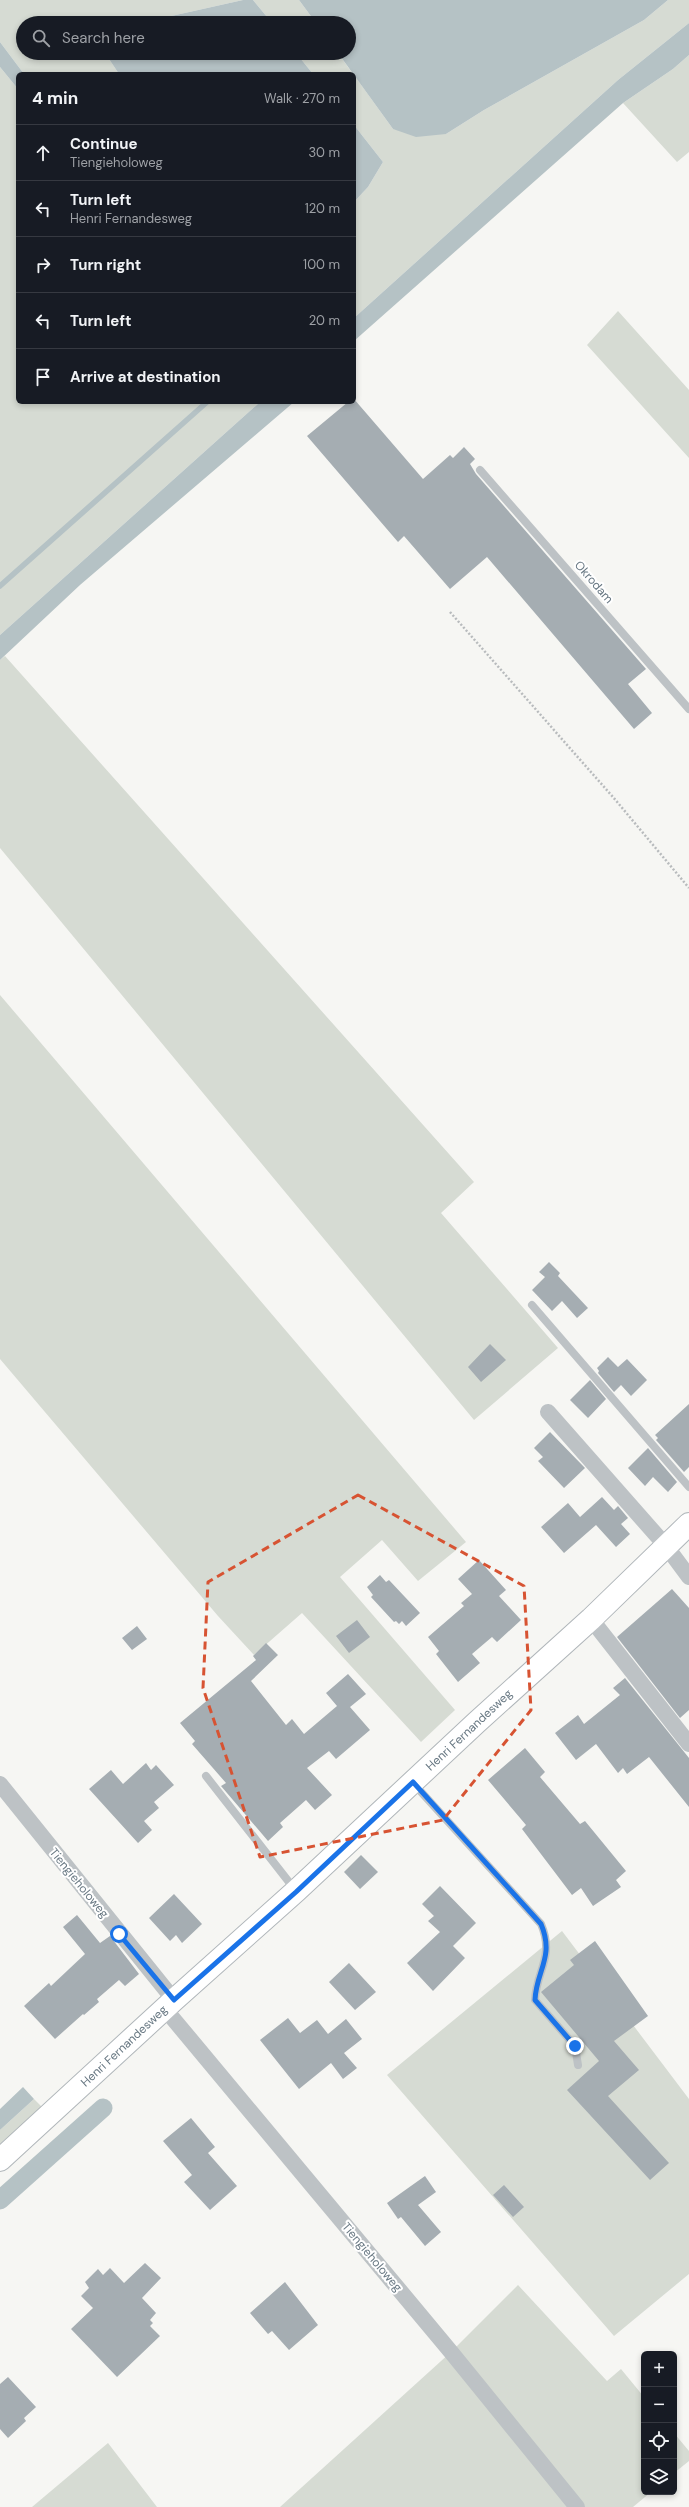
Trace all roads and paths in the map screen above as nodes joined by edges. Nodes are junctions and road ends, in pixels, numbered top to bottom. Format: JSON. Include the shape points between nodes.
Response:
{"nodes":[{"id":1,"x":480,"y":470,"type":"dead end"},
{"id":2,"x":450,"y":612,"type":"dead end"},
{"id":3,"x":689,"y":709,"type":"edge"},
{"id":4,"x":689,"y":888,"type":"edge"},
{"id":5,"x":532,"y":1305,"type":"dead end"},
{"id":6,"x":548,"y":1412,"type":"dead end"},
{"id":7,"x":689,"y":1487,"type":"edge"},
{"id":8,"x":689,"y":1524,"type":"edge"},
{"id":9,"x":666,"y":1546,"type":"junction"},
{"id":10,"x":689,"y":1577,"type":"edge"},
{"id":11,"x":591,"y":1619,"type":"junction"},
{"id":12,"x":689,"y":1744,"type":"edge"},
{"id":13,"x":206,"y":1776,"type":"dead end"},
{"id":14,"x":413,"y":1782,"type":"junction"},
{"id":15,"x":0,"y":1784,"type":"edge"},
{"id":16,"x":296,"y":1892,"type":"junction"},
{"id":17,"x":169,"y":2004,"type":"junction"},
{"id":18,"x":578,"y":2065,"type":"dead end"},
{"id":19,"x":0,"y":2160,"type":"edge"},
{"id":20,"x":577,"y":2507,"type":"edge"}],
"edges":[{"from":1,"to":3,"type":"lane","name":"Okrodam"},
{"from":2,"to":4,"type":"path","via":[[613,797]]},
{"from":5,"to":7,"type":"lane"},
{"from":6,"to":9,"type":"street"},
{"from":8,"to":9,"type":"street","name":"Henri Fernandesweg"},
{"from":9,"to":10,"type":"street"},
{"from":9,"to":11,"type":"street","name":"Henri Fernandesweg"},
{"from":11,"to":12,"type":"street"},
{"from":11,"to":14,"type":"street","name":"Henri Fernandesweg"},
{"from":13,"to":16,"type":"lane"},
{"from":14,"to":16,"type":"street","name":"Henri Fernandesweg"},
{"from":14,"to":18,"type":"lane","via":[[541,1924],[547,1951],[535,2000],[575,2046]]},
{"from":15,"to":17,"type":"street","name":"Tiengieholoweg"},
{"from":16,"to":17,"type":"street","name":"Henri Fernandesweg"},
{"from":17,"to":19,"type":"street","name":"Henri Fernandesweg"},
{"from":17,"to":20,"type":"street","name":"Tiengieholoweg"}]}
